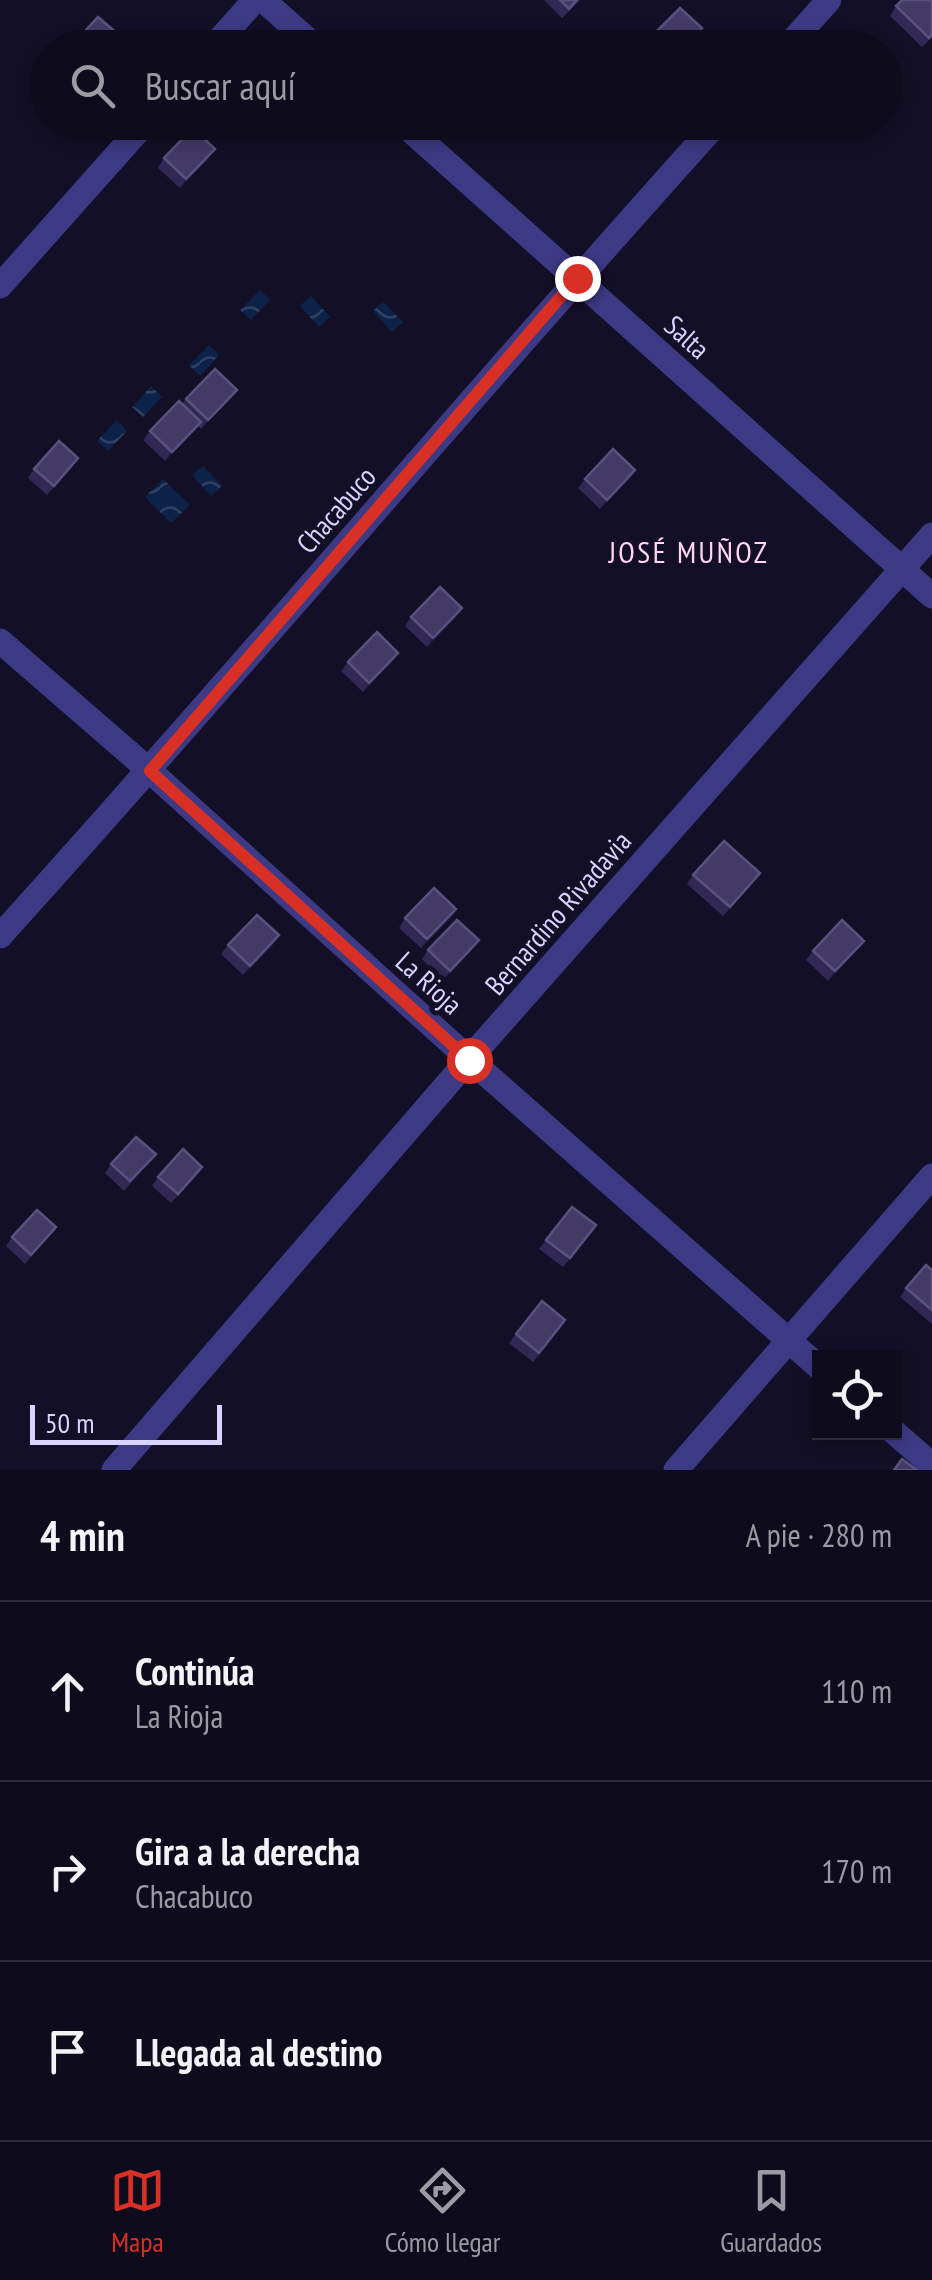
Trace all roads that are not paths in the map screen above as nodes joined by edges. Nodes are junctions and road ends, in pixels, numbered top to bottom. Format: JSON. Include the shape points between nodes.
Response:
{"nodes":[{"id":1,"x":255,"y":0,"type":"edge"},
{"id":2,"x":263,"y":0,"type":"edge"},
{"id":3,"x":829,"y":0,"type":"edge"},
{"id":4,"x":228,"y":30,"type":"edge"},
{"id":5,"x":296,"y":30,"type":"edge"},
{"id":6,"x":802,"y":30,"type":"edge"},
{"id":7,"x":130,"y":140,"type":"edge"},
{"id":8,"x":421,"y":140,"type":"edge"},
{"id":9,"x":702,"y":140,"type":"edge"},
{"id":10,"x":577,"y":278,"type":"junction"},
{"id":11,"x":0,"y":286,"type":"edge"},
{"id":12,"x":932,"y":534,"type":"edge"},
{"id":13,"x":900,"y":569,"type":"junction"},
{"id":14,"x":932,"y":596,"type":"edge"},
{"id":15,"x":0,"y":641,"type":"edge"},
{"id":16,"x":150,"y":771,"type":"junction"},
{"id":17,"x":0,"y":936,"type":"edge"},
{"id":18,"x":469,"y":1060,"type":"junction"},
{"id":19,"x":932,"y":1176,"type":"edge"},
{"id":20,"x":789,"y":1341,"type":"junction"},
{"id":21,"x":812,"y":1361,"type":"edge"},
{"id":22,"x":902,"y":1439,"type":"edge"},
{"id":23,"x":932,"y":1465,"type":"edge"},
{"id":24,"x":114,"y":1470,"type":"edge"},
{"id":25,"x":676,"y":1470,"type":"edge"}],
"edges":[{"from":1,"to":4,"type":"street"},
{"from":2,"to":5,"type":"street"},
{"from":3,"to":6,"type":"street"},
{"from":7,"to":11,"type":"street"},
{"from":8,"to":10,"type":"street","name":"Salta"},
{"from":9,"to":10,"type":"street","name":"Chacabuco"},
{"from":10,"to":13,"type":"street","name":"Salta"},
{"from":10,"to":16,"type":"street","name":"Chacabuco"},
{"from":12,"to":13,"type":"street","name":"Bernardino Rivadavia"},
{"from":13,"to":14,"type":"street","name":"Salta"},
{"from":13,"to":18,"type":"street","name":"Bernardino Rivadavia"},
{"from":15,"to":16,"type":"street","name":"La Rioja"},
{"from":16,"to":17,"type":"street","name":"Chacabuco"},
{"from":16,"to":18,"type":"street","name":"La Rioja"},
{"from":18,"to":20,"type":"street","name":"La Rioja"},
{"from":18,"to":24,"type":"street","name":"Bernardino Rivadavia"},
{"from":19,"to":20,"type":"street"},
{"from":20,"to":21,"type":"street","name":"La Rioja"},
{"from":20,"to":25,"type":"street"},
{"from":22,"to":23,"type":"street"}]}
